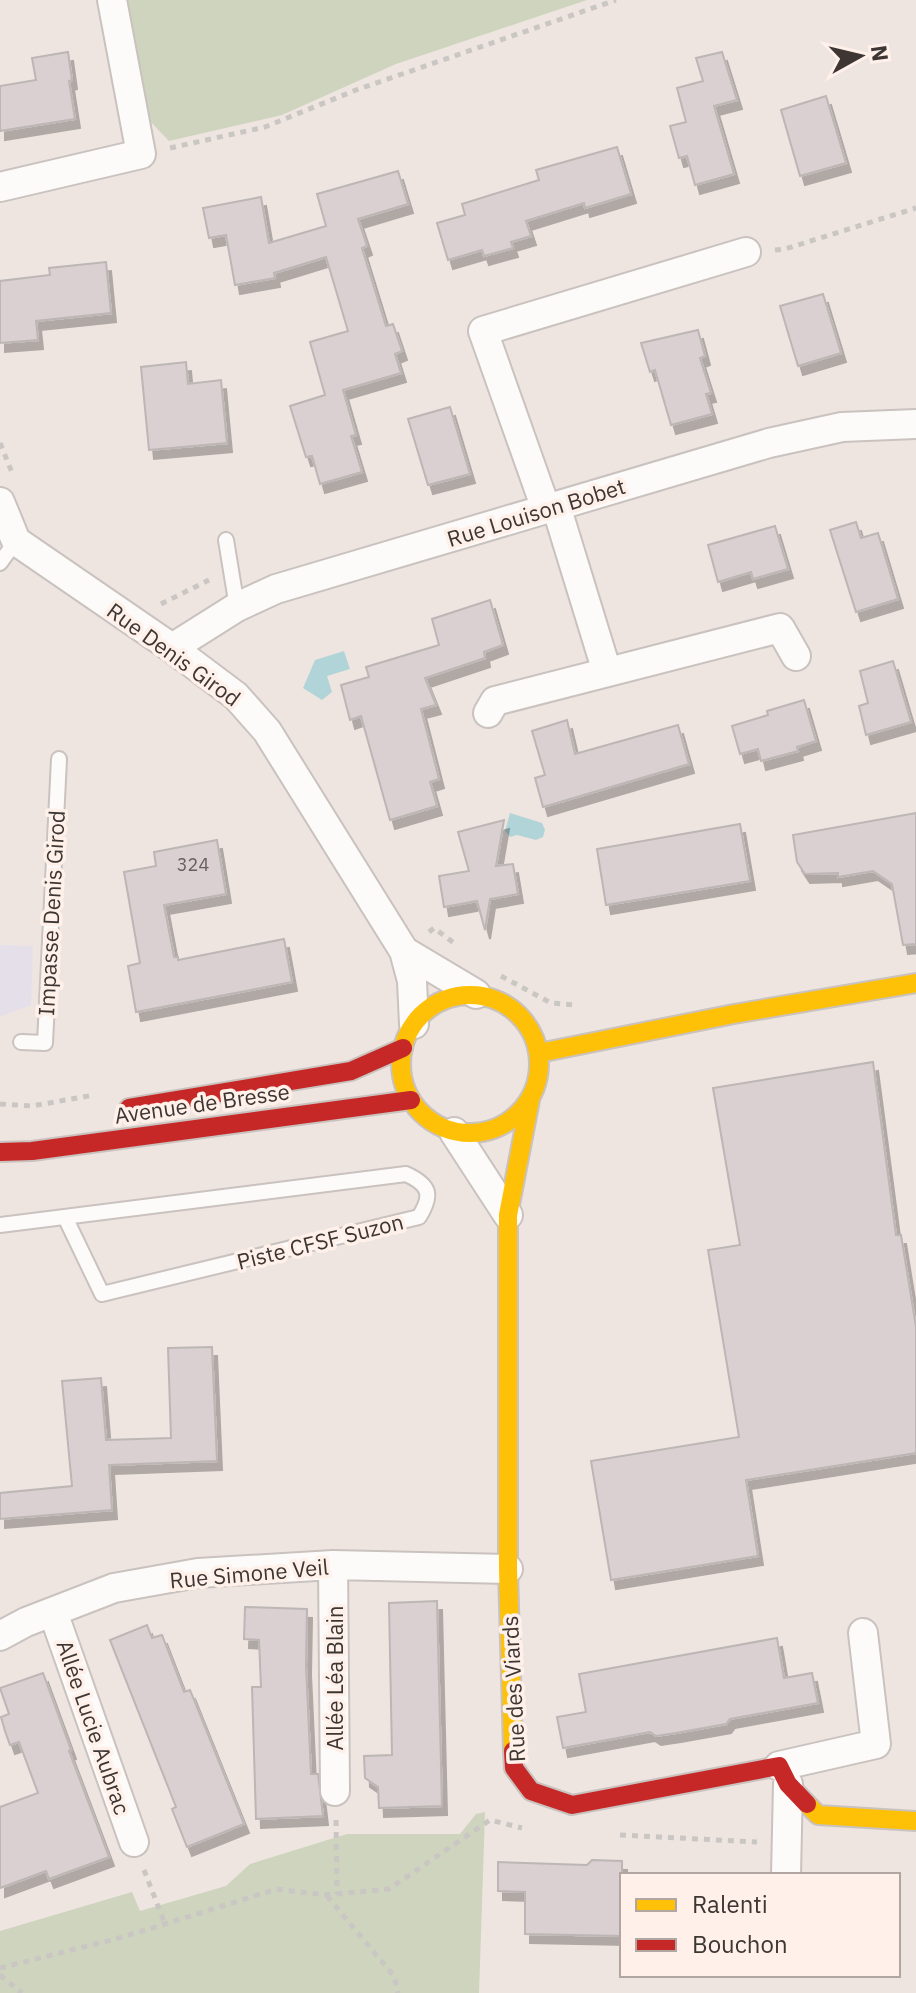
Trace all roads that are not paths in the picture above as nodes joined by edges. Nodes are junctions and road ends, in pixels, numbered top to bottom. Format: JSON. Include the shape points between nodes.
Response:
{"nodes":[{"id":1,"x":112,"y":0,"type":"edge"},
{"id":2,"x":0,"y":187,"type":"edge"},
{"id":3,"x":746,"y":252,"type":"road end"},
{"id":4,"x":916,"y":424,"type":"edge"},
{"id":5,"x":9,"y":494,"type":"edge"},
{"id":6,"x":551,"y":508,"type":"junction"},
{"id":7,"x":226,"y":540,"type":"dead end"},
{"id":8,"x":5,"y":545,"type":"edge"},
{"id":9,"x":237,"y":607,"type":"junction"},
{"id":10,"x":172,"y":648,"type":"junction"},
{"id":11,"x":796,"y":656,"type":"dead end"},
{"id":12,"x":607,"y":672,"type":"junction"},
{"id":13,"x":488,"y":713,"type":"dead end"},
{"id":14,"x":59,"y":759,"type":"dead end"},
{"id":15,"x":404,"y":951,"type":"junction"},
{"id":16,"x":916,"y":983,"type":"edge"},
{"id":17,"x":476,"y":994,"type":"junction"},
{"id":18,"x":408,"y":1036,"type":"junction"},
{"id":19,"x":21,"y":1042,"type":"dead end"},
{"id":20,"x":539,"y":1053,"type":"junction"},
{"id":21,"x":411,"y":1100,"type":"junction"},
{"id":22,"x":530,"y":1100,"type":"junction"},
{"id":23,"x":116,"y":1110,"type":"dead end"},
{"id":24,"x":454,"y":1132,"type":"junction"},
{"id":25,"x":0,"y":1152,"type":"edge"},
{"id":26,"x":508,"y":1215,"type":"junction"},
{"id":27,"x":65,"y":1217,"type":"junction"},
{"id":28,"x":0,"y":1225,"type":"edge"},
{"id":29,"x":333,"y":1565,"type":"junction"},
{"id":30,"x":508,"y":1569,"type":"junction"},
{"id":31,"x":53,"y":1612,"type":"junction"},
{"id":32,"x":863,"y":1633,"type":"dead end"},
{"id":33,"x":0,"y":1636,"type":"edge"},
{"id":34,"x":783,"y":1775,"type":"junction"},
{"id":35,"x":335,"y":1791,"type":"road end"},
{"id":36,"x":916,"y":1821,"type":"edge"},
{"id":37,"x":134,"y":1842,"type":"road end"},
{"id":38,"x":786,"y":1873,"type":"edge"}],
"edges":[{"from":1,"to":2,"type":"street","via":[[141,154]]},
{"from":3,"to":6,"type":"street","via":[[483,331]]},
{"from":4,"to":6,"type":"street","name":"Rue Louison Bobet","via":[[842,427],[769,443]]},
{"from":5,"to":8,"type":"street","name":"Rue Denis Girod"},
{"from":6,"to":9,"type":"street","name":"Rue Louison Bobet","via":[[276,589]]},
{"from":6,"to":12,"type":"street"},
{"from":7,"to":9,"type":"lane"},
{"from":8,"to":10,"type":"street","name":"Rue Denis Girod"},
{"from":9,"to":10,"type":"street","name":"Rue Louison Bobet"},
{"from":10,"to":15,"type":"street","name":"Rue Denis Girod","via":[[236,696],[267,731]]},
{"from":11,"to":12,"type":"street","via":[[780,628]]},
{"from":12,"to":13,"type":"street","via":[[495,701]]},
{"from":14,"to":19,"type":"lane","name":"Impasse Denis Girod","via":[[45,1043]]},
{"from":15,"to":17,"type":"street","name":"Rue Denis Girod"},
{"from":15,"to":18,"type":"street","name":"Rue Denis Girod","via":[[412,981]]},
{"from":16,"to":20,"type":"main road"},
{"from":17,"to":18,"type":"main road","via":[[441,1001],[426,1011]]},
{"from":17,"to":20,"type":"main road","via":[[517,1013]]},
{"from":18,"to":21,"type":"main road","via":[[401,1066]]},
{"from":18,"to":23,"type":"main road","name":"Avenue de Bresse","via":[[351,1071]]},
{"from":20,"to":22,"type":"main road"},
{"from":21,"to":24,"type":"main road","via":[[422,1115]]},
{"from":21,"to":25,"type":"main road","name":"Avenue de Bresse"},
{"from":22,"to":24,"type":"main road","via":[[498,1128]]},
{"from":22,"to":26,"type":"main road","name":"Rue des Viards"},
{"from":24,"to":26,"type":"street"},
{"from":26,"to":30,"type":"main road","name":"Rue des Viards"},
{"from":27,"to":27,"type":"lane","name":"Piste CFSF Suzon","via":[[406,1174],[419,1180],[428,1203],[419,1217],[102,1294]]},
{"from":27,"to":28,"type":"lane","name":"Piste CFSF Suzon"},
{"from":29,"to":30,"type":"street","name":"Rue Simone Veil"},
{"from":29,"to":31,"type":"street","name":"Rue Simone Veil","via":[[198,1573],[114,1588]]},
{"from":29,"to":35,"type":"street","name":"Allée Léa Blain"},
{"from":30,"to":34,"type":"main road","name":"Rue des Viards","via":[[514,1768],[531,1791],[572,1805]]},
{"from":31,"to":33,"type":"street","name":"Rue Simone Veil"},
{"from":31,"to":37,"type":"street","name":"Allée Lucie Aubrac"},
{"from":32,"to":34,"type":"street","via":[[876,1744]]},
{"from":34,"to":36,"type":"main road","via":[[818,1815]]},
{"from":34,"to":38,"type":"street"}]}
